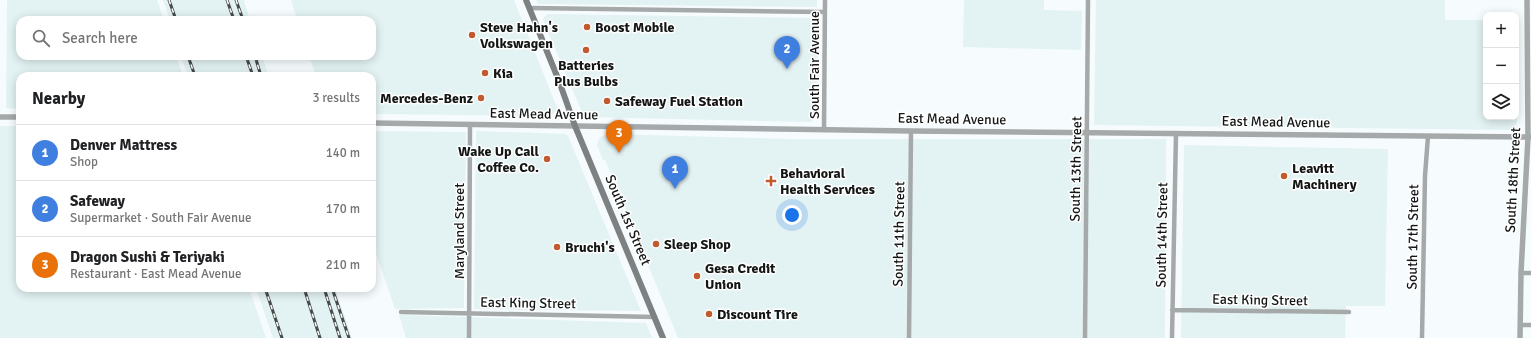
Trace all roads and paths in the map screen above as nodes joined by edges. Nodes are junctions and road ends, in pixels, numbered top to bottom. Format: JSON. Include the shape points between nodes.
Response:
{"nodes":[{"id":1,"x":526,"y":0,"type":"edge"},
{"id":2,"x":825,"y":0,"type":"edge"},
{"id":3,"x":1088,"y":0,"type":"edge"},
{"id":4,"x":1527,"y":0,"type":"edge"},
{"id":5,"x":530,"y":8,"type":"junction"},
{"id":6,"x":825,"y":12,"type":"junction"},
{"id":7,"x":0,"y":117,"type":"edge"},
{"id":8,"x":16,"y":117,"type":"edge"},
{"id":9,"x":376,"y":123,"type":"edge"},
{"id":10,"x":470,"y":125,"type":"junction"},
{"id":11,"x":575,"y":126,"type":"junction"},
{"id":12,"x":824,"y":130,"type":"junction"},
{"id":13,"x":911,"y":131,"type":"junction"},
{"id":14,"x":1088,"y":133,"type":"junction"},
{"id":15,"x":1176,"y":133,"type":"junction"},
{"id":16,"x":1428,"y":136,"type":"junction"},
{"id":17,"x":1530,"y":137,"type":"edge"},
{"id":18,"x":1521,"y":273,"type":"junction"},
{"id":19,"x":1531,"y":273,"type":"edge"},
{"id":20,"x":1172,"y":310,"type":"junction"},
{"id":21,"x":401,"y":312,"type":"dead end"},
{"id":22,"x":1349,"y":312,"type":"dead end"},
{"id":23,"x":469,"y":313,"type":"junction"},
{"id":24,"x":655,"y":317,"type":"junction"},
{"id":25,"x":1520,"y":325,"type":"junction"},
{"id":26,"x":1531,"y":325,"type":"edge"},
{"id":27,"x":469,"y":338,"type":"edge"},
{"id":28,"x":664,"y":338,"type":"edge"},
{"id":29,"x":910,"y":338,"type":"edge"},
{"id":30,"x":1085,"y":338,"type":"edge"},
{"id":31,"x":1172,"y":338,"type":"edge"},
{"id":32,"x":1422,"y":338,"type":"edge"},
{"id":33,"x":1520,"y":338,"type":"edge"}],
"edges":[{"from":1,"to":5,"type":"main road","name":"South 1st Street"},
{"from":2,"to":6,"type":"street","name":"South Fair Avenue"},
{"from":3,"to":14,"type":"street","name":"South 13th Street"},
{"from":4,"to":17,"type":"street","name":"South 18th Street"},
{"from":5,"to":6,"type":"street"},
{"from":5,"to":11,"type":"main road","name":"South 1st Street"},
{"from":6,"to":12,"type":"street","name":"South Fair Avenue"},
{"from":7,"to":8,"type":"street"},
{"from":9,"to":10,"type":"street","name":"East Mead Avenue"},
{"from":10,"to":11,"type":"street","name":"East Mead Avenue"},
{"from":10,"to":23,"type":"street","name":"Maryland Street"},
{"from":11,"to":12,"type":"street","name":"East Mead Avenue"},
{"from":11,"to":24,"type":"main road","name":"South 1st Street"},
{"from":12,"to":13,"type":"street","name":"East Mead Avenue"},
{"from":13,"to":14,"type":"street","name":"East Mead Avenue"},
{"from":13,"to":29,"type":"street","name":"South 11th Street"},
{"from":14,"to":15,"type":"street","name":"East Mead Avenue"},
{"from":14,"to":30,"type":"street","name":"South 13th Street"},
{"from":15,"to":16,"type":"street","name":"East Mead Avenue"},
{"from":15,"to":20,"type":"street","name":"South 14th Street"},
{"from":16,"to":17,"type":"street","name":"East Mead Avenue"},
{"from":16,"to":32,"type":"street","name":"South 17th Street"},
{"from":17,"to":18,"type":"street","name":"South 18th Street"},
{"from":18,"to":19,"type":"street"},
{"from":18,"to":25,"type":"street","name":"South 18th Street"},
{"from":20,"to":22,"type":"street","name":"East King Street"},
{"from":20,"to":31,"type":"street","name":"South 14th Street"},
{"from":21,"to":23,"type":"street","name":"East King Street"},
{"from":23,"to":24,"type":"street","name":"East King Street"},
{"from":23,"to":27,"type":"street","name":"Maryland Street"},
{"from":24,"to":28,"type":"main road","name":"South 1st Street"},
{"from":25,"to":26,"type":"street"},
{"from":25,"to":33,"type":"street","name":"South 18th Street"}]}
